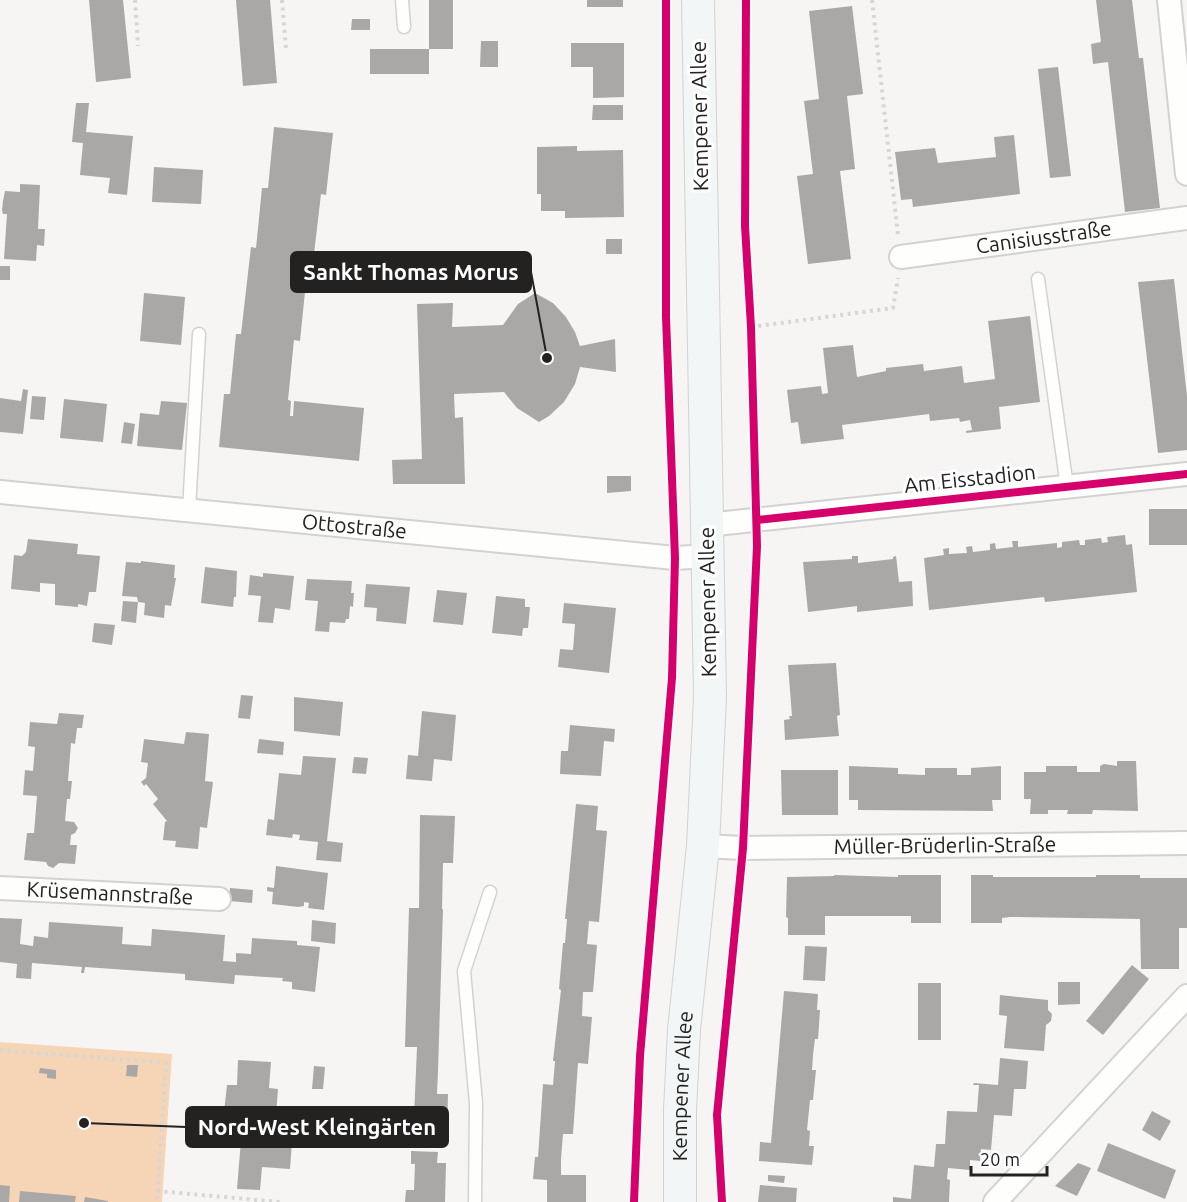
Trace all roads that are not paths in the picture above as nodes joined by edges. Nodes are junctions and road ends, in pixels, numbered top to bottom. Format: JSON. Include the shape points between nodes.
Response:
{"nodes":[{"id":1,"x":402,"y":0,"type":"edge"},
{"id":2,"x":698,"y":0,"type":"edge"},
{"id":3,"x":1176,"y":13,"type":"edge"},
{"id":4,"x":404,"y":27,"type":"dead end"},
{"id":5,"x":1187,"y":174,"type":"edge"},
{"id":6,"x":1187,"y":218,"type":"edge"},
{"id":7,"x":901,"y":257,"type":"road end"},
{"id":8,"x":1038,"y":279,"type":"dead end"},
{"id":9,"x":198,"y":334,"type":"dead end"},
{"id":10,"x":1187,"y":474,"type":"edge"},
{"id":11,"x":1067,"y":487,"type":"junction"},
{"id":12,"x":0,"y":492,"type":"edge"},
{"id":13,"x":189,"y":510,"type":"junction"},
{"id":14,"x":707,"y":525,"type":"junction"},
{"id":15,"x":708,"y":556,"type":"junction"},
{"id":16,"x":1187,"y":843,"type":"edge"},
{"id":17,"x":703,"y":846,"type":"junction"},
{"id":18,"x":0,"y":888,"type":"edge"},
{"id":19,"x":490,"y":892,"type":"dead end"},
{"id":20,"x":219,"y":899,"type":"dead end"},
{"id":21,"x":1187,"y":996,"type":"edge"},
{"id":22,"x":475,"y":1202,"type":"edge"},
{"id":23,"x":681,"y":1202,"type":"edge"},
{"id":24,"x":994,"y":1202,"type":"edge"}],
"edges":[{"from":1,"to":4,"type":"lane"},
{"from":2,"to":14,"type":"street","name":"Kempener Allee"},
{"from":3,"to":5,"type":"street"},
{"from":6,"to":7,"type":"street","name":"Canisiusstraße"},
{"from":8,"to":11,"type":"lane"},
{"from":9,"to":13,"type":"lane"},
{"from":10,"to":11,"type":"street","name":"Am Eisstadion"},
{"from":11,"to":14,"type":"street","name":"Am Eisstadion"},
{"from":12,"to":13,"type":"street","name":"Ottostraße"},
{"from":13,"to":15,"type":"street","name":"Ottostraße","via":[[675,558]]},
{"from":14,"to":15,"type":"street","name":"Kempener Allee"},
{"from":15,"to":17,"type":"street","name":"Kempener Allee","via":[[710,697]]},
{"from":16,"to":17,"type":"street","name":"Müller-Brüderlin-Straße"},
{"from":17,"to":23,"type":"street","name":"Kempener Allee","via":[[684,1030]]},
{"from":18,"to":20,"type":"street","name":"Krüsemannstraße"},
{"from":19,"to":22,"type":"lane","via":[[464,972],[476,1103]]},
{"from":21,"to":24,"type":"street"}]}
